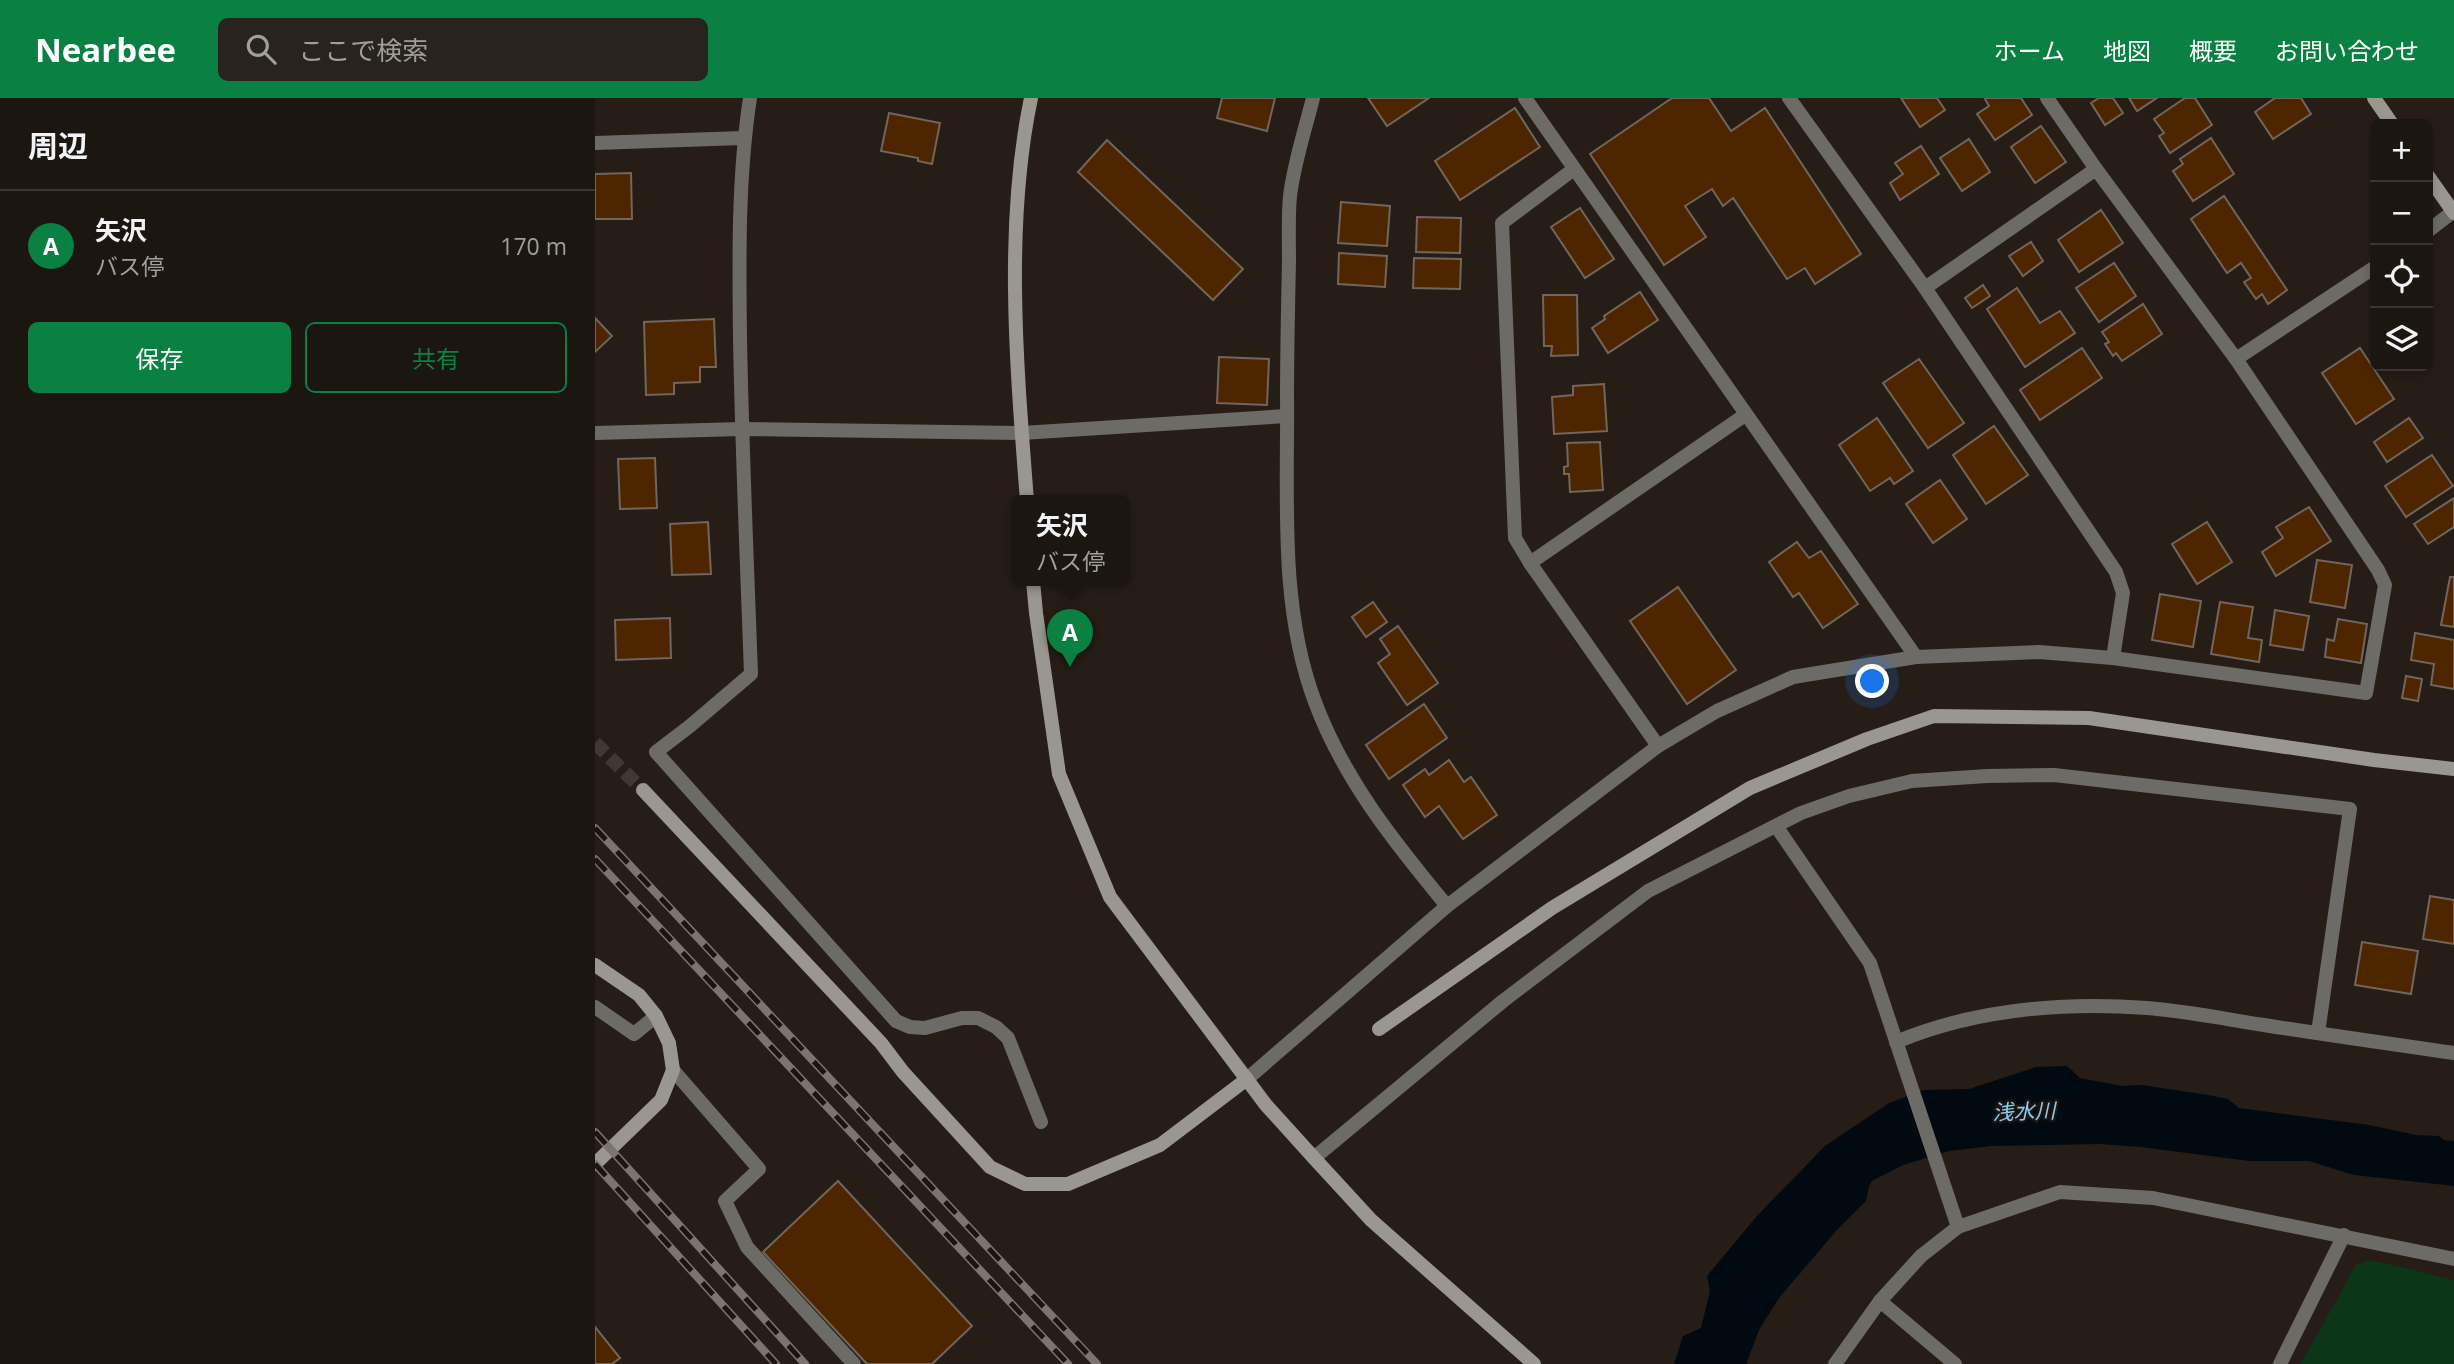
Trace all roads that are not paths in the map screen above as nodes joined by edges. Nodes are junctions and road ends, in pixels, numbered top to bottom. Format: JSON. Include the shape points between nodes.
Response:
{"nodes":[{"id":1,"x":750,"y":98,"type":"edge"},
{"id":2,"x":1031,"y":98,"type":"edge"},
{"id":3,"x":1313,"y":98,"type":"edge"},
{"id":4,"x":1525,"y":98,"type":"edge"},
{"id":5,"x":1789,"y":98,"type":"edge"},
{"id":6,"x":2047,"y":98,"type":"edge"},
{"id":7,"x":2374,"y":98,"type":"edge"},
{"id":8,"x":2389,"y":119,"type":"edge"},
{"id":9,"x":743,"y":138,"type":"junction"},
{"id":10,"x":595,"y":143,"type":"edge"},
{"id":11,"x":1574,"y":169,"type":"junction"},
{"id":12,"x":2096,"y":169,"type":"junction"},
{"id":13,"x":2432,"y":182,"type":"edge"},
{"id":14,"x":2454,"y":212,"type":"edge"},
{"id":15,"x":2433,"y":227,"type":"edge"},
{"id":16,"x":2370,"y":270,"type":"edge"},
{"id":17,"x":1925,"y":288,"type":"junction"},
{"id":18,"x":2236,"y":359,"type":"junction"},
{"id":19,"x":1745,"y":415,"type":"junction"},
{"id":20,"x":1287,"y":416,"type":"junction"},
{"id":21,"x":742,"y":429,"type":"junction"},
{"id":22,"x":595,"y":433,"type":"edge"},
{"id":23,"x":1022,"y":433,"type":"junction"},
{"id":24,"x":1027,"y":495,"type":"edge"},
{"id":25,"x":1530,"y":563,"type":"junction"},
{"id":26,"x":1033,"y":586,"type":"edge"},
{"id":27,"x":1916,"y":657,"type":"junction"},
{"id":28,"x":2113,"y":658,"type":"junction"},
{"id":29,"x":1658,"y":746,"type":"junction"},
{"id":30,"x":2454,"y":769,"type":"edge"},
{"id":31,"x":643,"y":790,"type":"tunnel mouth"},
{"id":32,"x":1776,"y":826,"type":"junction"},
{"id":33,"x":1447,"y":906,"type":"junction"},
{"id":34,"x":595,"y":965,"type":"edge"},
{"id":35,"x":595,"y":1007,"type":"edge"},
{"id":36,"x":656,"y":1016,"type":"junction"},
{"id":37,"x":1379,"y":1029,"type":"dead end"},
{"id":38,"x":2318,"y":1033,"type":"junction"},
{"id":39,"x":1896,"y":1042,"type":"junction"},
{"id":40,"x":2454,"y":1053,"type":"edge"},
{"id":41,"x":673,"y":1070,"type":"junction"},
{"id":42,"x":1247,"y":1079,"type":"junction"},
{"id":43,"x":1041,"y":1122,"type":"dead end"},
{"id":44,"x":1314,"y":1158,"type":"junction"},
{"id":45,"x":595,"y":1164,"type":"edge"},
{"id":46,"x":1958,"y":1227,"type":"junction"},
{"id":47,"x":2344,"y":1235,"type":"junction"},
{"id":48,"x":2454,"y":1259,"type":"edge"},
{"id":49,"x":1880,"y":1301,"type":"junction"},
{"id":50,"x":854,"y":1364,"type":"edge"},
{"id":51,"x":1534,"y":1364,"type":"edge"},
{"id":52,"x":1835,"y":1364,"type":"edge"},
{"id":53,"x":1955,"y":1364,"type":"edge"},
{"id":54,"x":2280,"y":1364,"type":"edge"}],
"edges":[{"from":1,"to":9,"type":"street"},
{"from":2,"to":23,"type":"street","via":[[1022,141],[1016,244]]},
{"from":3,"to":20,"type":"street","via":[[1290,196]]},
{"from":4,"to":11,"type":"street"},
{"from":5,"to":17,"type":"street"},
{"from":6,"to":12,"type":"street"},
{"from":7,"to":8,"type":"street"},
{"from":9,"to":10,"type":"street"},
{"from":9,"to":21,"type":"street","via":[[739,232]]},
{"from":11,"to":19,"type":"street"},
{"from":11,"to":25,"type":"street","via":[[1502,223],[1515,538]]},
{"from":12,"to":17,"type":"street"},
{"from":12,"to":18,"type":"street"},
{"from":13,"to":14,"type":"street"},
{"from":14,"to":15,"type":"street"},
{"from":16,"to":18,"type":"street"},
{"from":17,"to":28,"type":"street","via":[[2116,572],[2123,593]]},
{"from":18,"to":28,"type":"street","via":[[2385,585],[2366,692]]},
{"from":19,"to":25,"type":"street"},
{"from":19,"to":27,"type":"street"},
{"from":20,"to":23,"type":"street"},
{"from":20,"to":33,"type":"street","via":[[1290,582],[1300,651],[1315,701],[1363,798]]},
{"from":21,"to":22,"type":"street"},
{"from":21,"to":23,"type":"street"},
{"from":21,"to":43,"type":"street","via":[[751,674],[656,752],[896,1021],[925,1028],[978,1018],[996,1027],[1007,1038]]},
{"from":23,"to":24,"type":"street"},
{"from":25,"to":29,"type":"street"},
{"from":26,"to":42,"type":"street","via":[[1059,775],[1110,897]]},
{"from":27,"to":28,"type":"street","via":[[2039,652]]},
{"from":27,"to":29,"type":"street","via":[[1793,677],[1717,711]]},
{"from":29,"to":33,"type":"street"},
{"from":30,"to":37,"type":"street","via":[[2089,718],[1934,716],[1750,788],[1552,908]]},
{"from":31,"to":42,"type":"street","via":[[881,1043],[989,1167],[1025,1184],[1068,1184],[1160,1146]]},
{"from":32,"to":38,"type":"street","via":[[1849,796],[1912,781],[1986,776],[2054,775],[2350,810]]},
{"from":32,"to":39,"type":"street","via":[[1870,963]]},
{"from":32,"to":44,"type":"street","via":[[1648,891],[1503,1001]]},
{"from":33,"to":42,"type":"street"},
{"from":34,"to":36,"type":"street","via":[[639,995]]},
{"from":35,"to":36,"type":"street","via":[[633,1034]]},
{"from":36,"to":41,"type":"street","via":[[669,1043]]},
{"from":38,"to":39,"type":"street","via":[[2149,1008],[2092,1006],[1985,1014]]},
{"from":38,"to":40,"type":"street"},
{"from":39,"to":46,"type":"street"},
{"from":41,"to":45,"type":"street","via":[[661,1100]]},
{"from":41,"to":50,"type":"street","via":[[759,1169],[725,1202],[747,1247]]},
{"from":42,"to":44,"type":"street"},
{"from":44,"to":51,"type":"street","via":[[1371,1220]]},
{"from":46,"to":47,"type":"street","via":[[2060,1192],[2153,1198]]},
{"from":46,"to":49,"type":"street","via":[[1921,1256]]},
{"from":47,"to":48,"type":"street"},
{"from":47,"to":54,"type":"street"},
{"from":49,"to":52,"type":"street"},
{"from":49,"to":53,"type":"street"}]}
